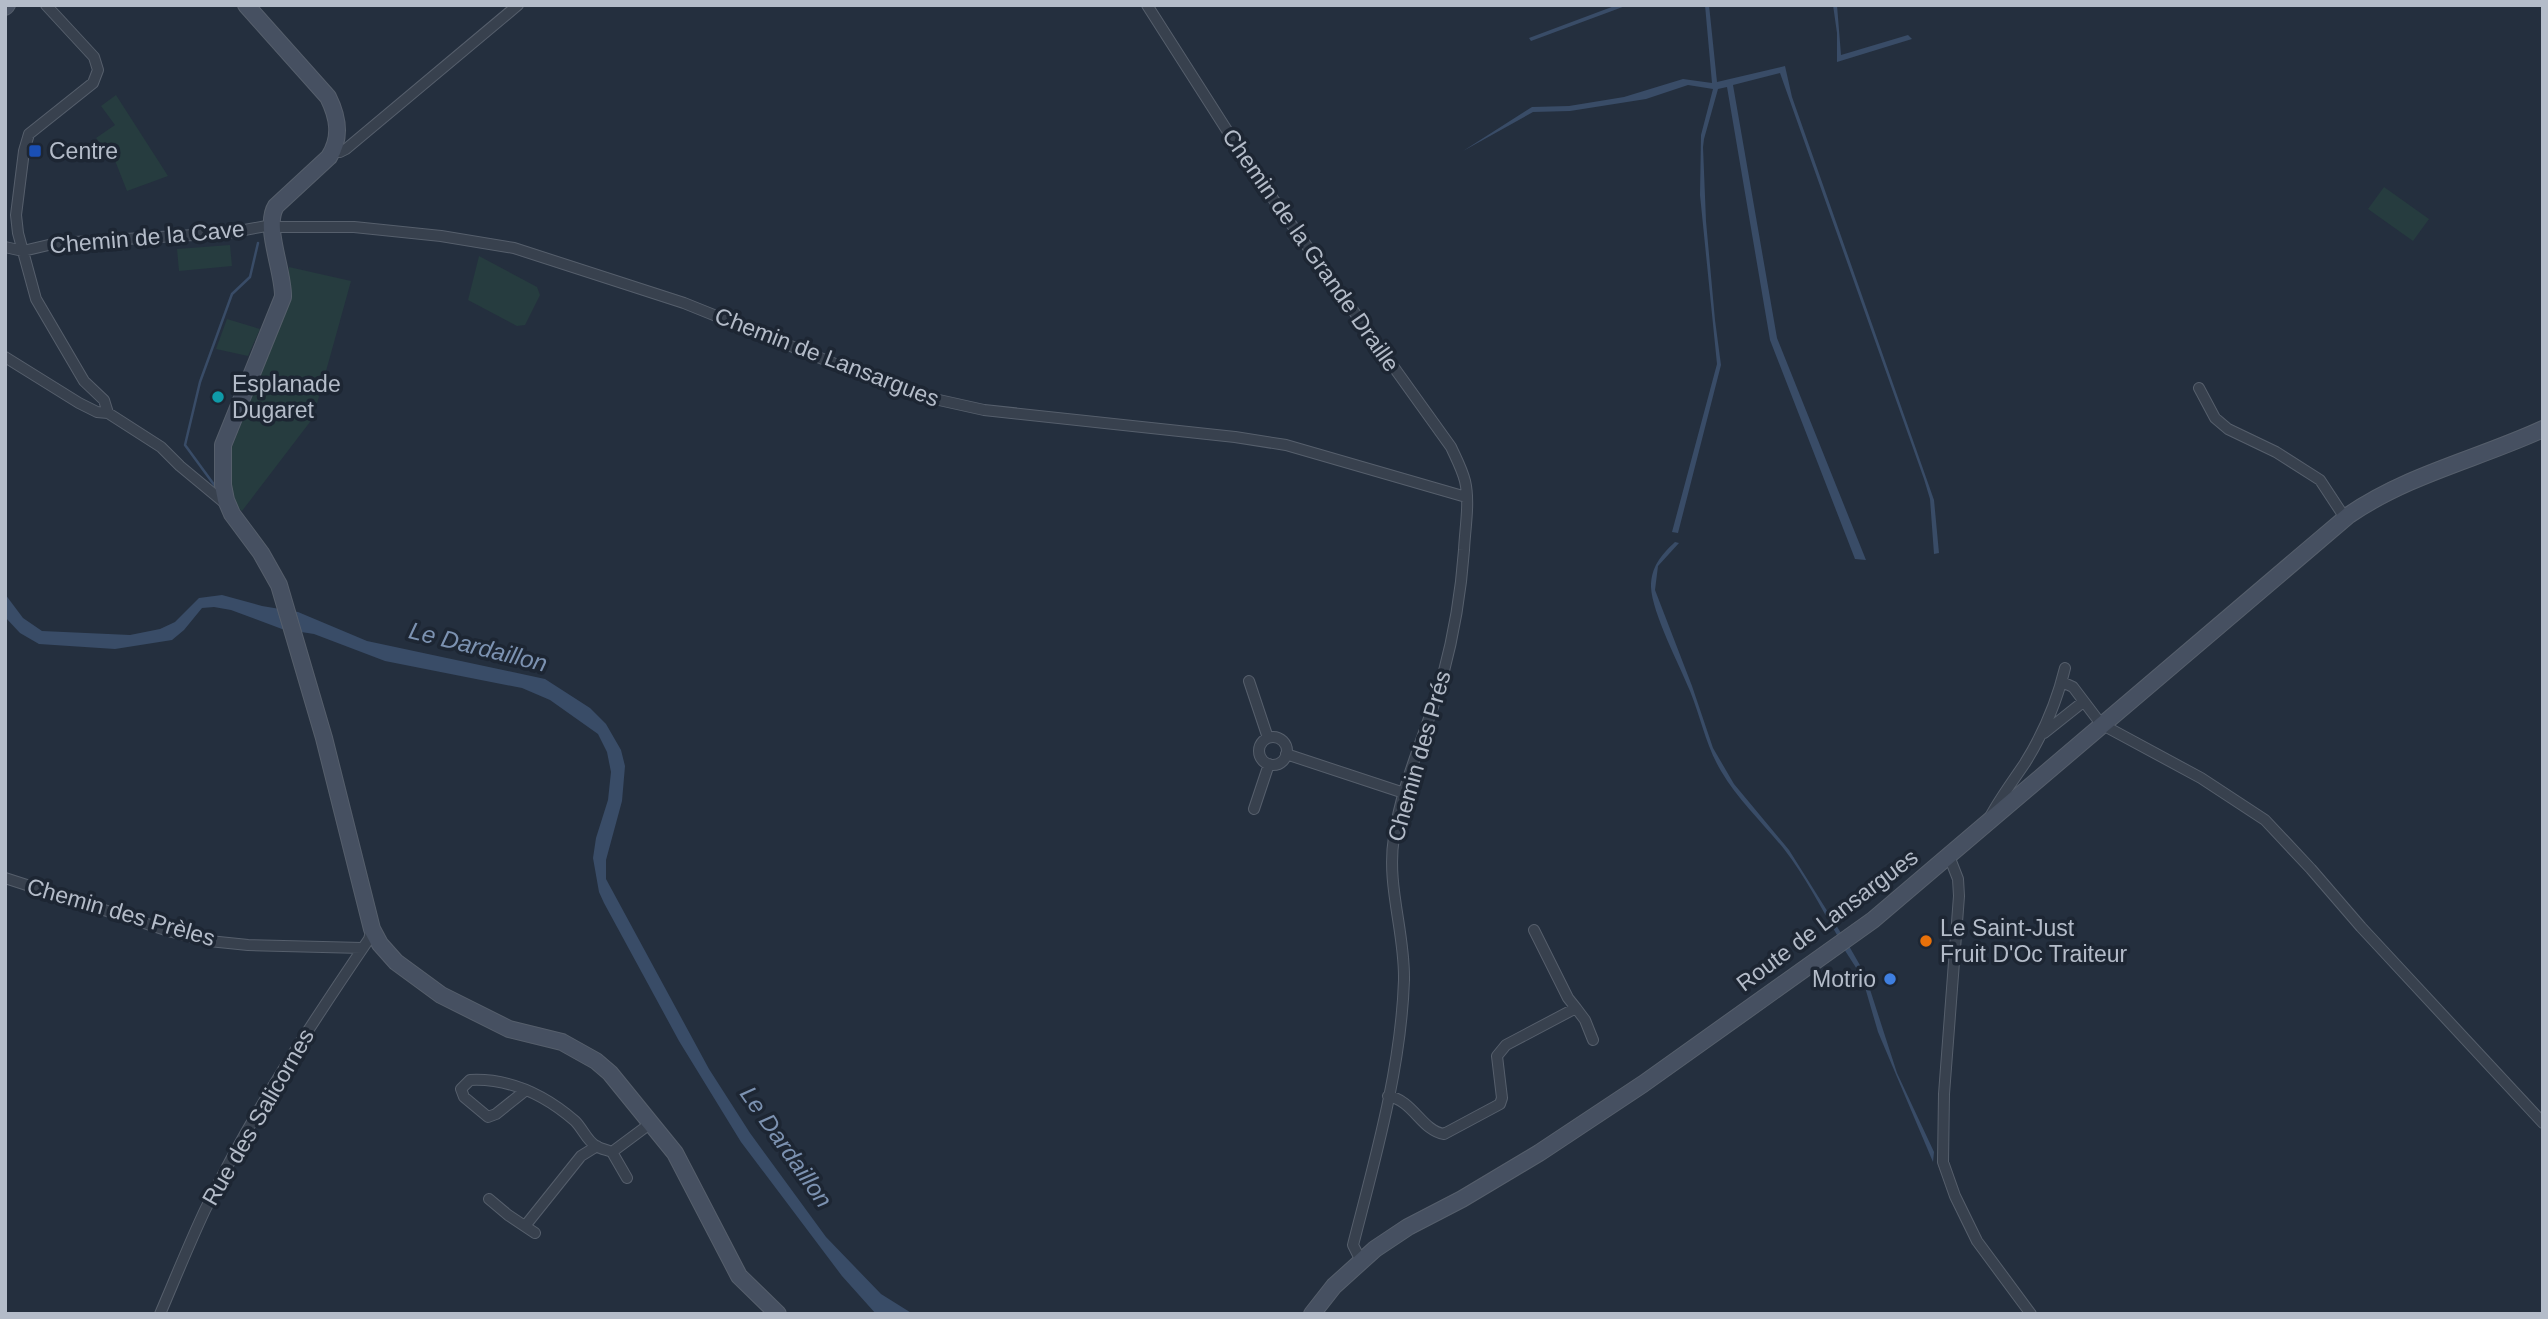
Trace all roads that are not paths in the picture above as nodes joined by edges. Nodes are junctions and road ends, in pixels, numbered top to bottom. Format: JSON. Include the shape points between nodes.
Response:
{"nodes":[{"id":1,"x":46,"y":5,"type":"edge"},
{"id":2,"x":247,"y":5,"type":"edge"},
{"id":3,"x":518,"y":5,"type":"edge"},
{"id":4,"x":1147,"y":5,"type":"edge"},
{"id":5,"x":334,"y":149,"type":"junction"},
{"id":6,"x":272,"y":226,"type":"junction"},
{"id":7,"x":5,"y":247,"type":"edge"},
{"id":8,"x":23,"y":251,"type":"junction"},
{"id":9,"x":5,"y":357,"type":"edge"},
{"id":10,"x":2199,"y":388,"type":"dead end"},
{"id":11,"x":108,"y":413,"type":"junction"},
{"id":12,"x":2543,"y":429,"type":"edge"},
{"id":13,"x":1466,"y":497,"type":"junction"},
{"id":14,"x":224,"y":502,"type":"junction"},
{"id":15,"x":2343,"y":520,"type":"junction"},
{"id":16,"x":2065,"y":668,"type":"dead end"},
{"id":17,"x":1249,"y":681,"type":"dead end"},
{"id":18,"x":2062,"y":682,"type":"junction"},
{"id":19,"x":2083,"y":702,"type":"junction"},
{"id":20,"x":2101,"y":724,"type":"junction"},
{"id":21,"x":2039,"y":737,"type":"junction"},
{"id":22,"x":1268,"y":738,"type":"junction"},
{"id":23,"x":1286,"y":754,"type":"junction"},
{"id":24,"x":1269,"y":764,"type":"junction"},
{"id":25,"x":1404,"y":793,"type":"junction"},
{"id":26,"x":1254,"y":809,"type":"dead end"},
{"id":27,"x":1987,"y":822,"type":"junction"},
{"id":28,"x":1949,"y":856,"type":"junction"},
{"id":29,"x":5,"y":878,"type":"edge"},
{"id":30,"x":372,"y":929,"type":"junction"},
{"id":31,"x":1534,"y":930,"type":"dead end"},
{"id":32,"x":362,"y":948,"type":"junction"},
{"id":33,"x":1576,"y":1008,"type":"junction"},
{"id":34,"x":1593,"y":1040,"type":"dead end"},
{"id":35,"x":526,"y":1090,"type":"junction"},
{"id":36,"x":1388,"y":1096,"type":"junction"},
{"id":37,"x":2543,"y":1123,"type":"edge"},
{"id":38,"x":651,"y":1124,"type":"junction"},
{"id":39,"x":597,"y":1146,"type":"junction"},
{"id":40,"x":612,"y":1152,"type":"junction"},
{"id":41,"x":627,"y":1178,"type":"dead end"},
{"id":42,"x":489,"y":1199,"type":"dead end"},
{"id":43,"x":525,"y":1226,"type":"junction"},
{"id":44,"x":535,"y":1233,"type":"dead end"},
{"id":45,"x":1361,"y":1261,"type":"junction"},
{"id":46,"x":160,"y":1314,"type":"edge"},
{"id":47,"x":778,"y":1314,"type":"edge"},
{"id":48,"x":1312,"y":1314,"type":"edge"},
{"id":49,"x":2031,"y":1314,"type":"edge"}],
"edges":[{"from":1,"to":8,"type":"street","via":[[94,57],[98,71],[93,83],[29,134],[16,215]]},
{"from":2,"to":5,"type":"street","via":[[328,97],[338,128]]},
{"from":3,"to":5,"type":"street","via":[[346,149]]},
{"from":4,"to":13,"type":"street","name":"Chemin de la Grande Draille","via":[[1251,168],[1451,447],[1466,484]]},
{"from":5,"to":6,"type":"street","via":[[276,206]]},
{"from":6,"to":8,"type":"street","name":"Chemin de la Cave","via":[[228,233],[57,243]]},
{"from":6,"to":13,"type":"street","name":"Chemin de Lansargues","via":[[354,227],[514,248],[704,310],[921,396],[984,410],[1286,445]]},
{"from":6,"to":14,"type":"street","via":[[283,297],[223,444]]},
{"from":7,"to":8,"type":"street"},
{"from":8,"to":11,"type":"street","via":[[36,299],[84,381],[104,400]]},
{"from":9,"to":11,"type":"street","via":[[79,403]]},
{"from":10,"to":15,"type":"street","via":[[2215,418],[2228,429],[2320,480]]},
{"from":11,"to":14,"type":"street","via":[[161,447]]},
{"from":12,"to":15,"type":"street","name":"Route de Lansargues","via":[[2401,485]]},
{"from":13,"to":25,"type":"street","name":"Chemin des Prés","via":[[1460,590],[1451,642]]},
{"from":14,"to":30,"type":"street","via":[[279,585],[324,738]]},
{"from":15,"to":20,"type":"street","name":"Route de Lansargues"},
{"from":16,"to":18,"type":"street"},
{"from":17,"to":22,"type":"street"},
{"from":18,"to":19,"type":"street","via":[[2073,687]]},
{"from":18,"to":21,"type":"street"},
{"from":19,"to":20,"type":"street"},
{"from":19,"to":21,"type":"street"},
{"from":20,"to":27,"type":"street","name":"Route de Lansargues"},
{"from":20,"to":37,"type":"street","via":[[2201,778],[2265,820]]},
{"from":21,"to":27,"type":"street"},
{"from":22,"to":23,"type":"street","via":[[1281,739]]},
{"from":22,"to":24,"type":"street","via":[[1259,751]]},
{"from":23,"to":24,"type":"street","via":[[1282,761]]},
{"from":23,"to":25,"type":"street"},
{"from":24,"to":26,"type":"street"},
{"from":25,"to":36,"type":"street","name":"Chemin des Prés","via":[[1391,860],[1404,978]]},
{"from":27,"to":28,"type":"street","name":"Route de Lansargues"},
{"from":28,"to":45,"type":"street","name":"Route de Lansargues","via":[[1873,920],[1643,1084],[1539,1153],[1408,1227]]},
{"from":28,"to":49,"type":"street","via":[[1959,896],[1943,1163],[1977,1241]]},
{"from":29,"to":32,"type":"street","name":"Chemin des Prèles","via":[[209,941]]},
{"from":30,"to":32,"type":"street","name":"Rue des Salicornes"},
{"from":30,"to":38,"type":"street","via":[[396,962],[440,995],[501,1026],[562,1042],[596,1061]]},
{"from":31,"to":33,"type":"street"},
{"from":32,"to":46,"type":"street","name":"Rue des Salicornes","via":[[306,1032],[222,1176]]},
{"from":33,"to":34,"type":"street"},
{"from":33,"to":36,"type":"street","via":[[1501,1049],[1497,1061],[1500,1104],[1448,1133],[1435,1131],[1406,1103]]},
{"from":35,"to":35,"type":"street","via":[[483,1080],[470,1080],[461,1089],[464,1097],[488,1116]]},
{"from":35,"to":39,"type":"street","via":[[565,1112]]},
{"from":36,"to":45,"type":"street","name":"Chemin des Prés","via":[[1353,1245]]},
{"from":38,"to":40,"type":"street"},
{"from":38,"to":47,"type":"street","via":[[675,1153],[739,1276]]},
{"from":39,"to":40,"type":"street"},
{"from":39,"to":43,"type":"street","via":[[581,1156]]},
{"from":40,"to":41,"type":"street"},
{"from":42,"to":43,"type":"street"},
{"from":43,"to":44,"type":"street"},
{"from":45,"to":48,"type":"street","name":"Route de Lansargues"}]}
